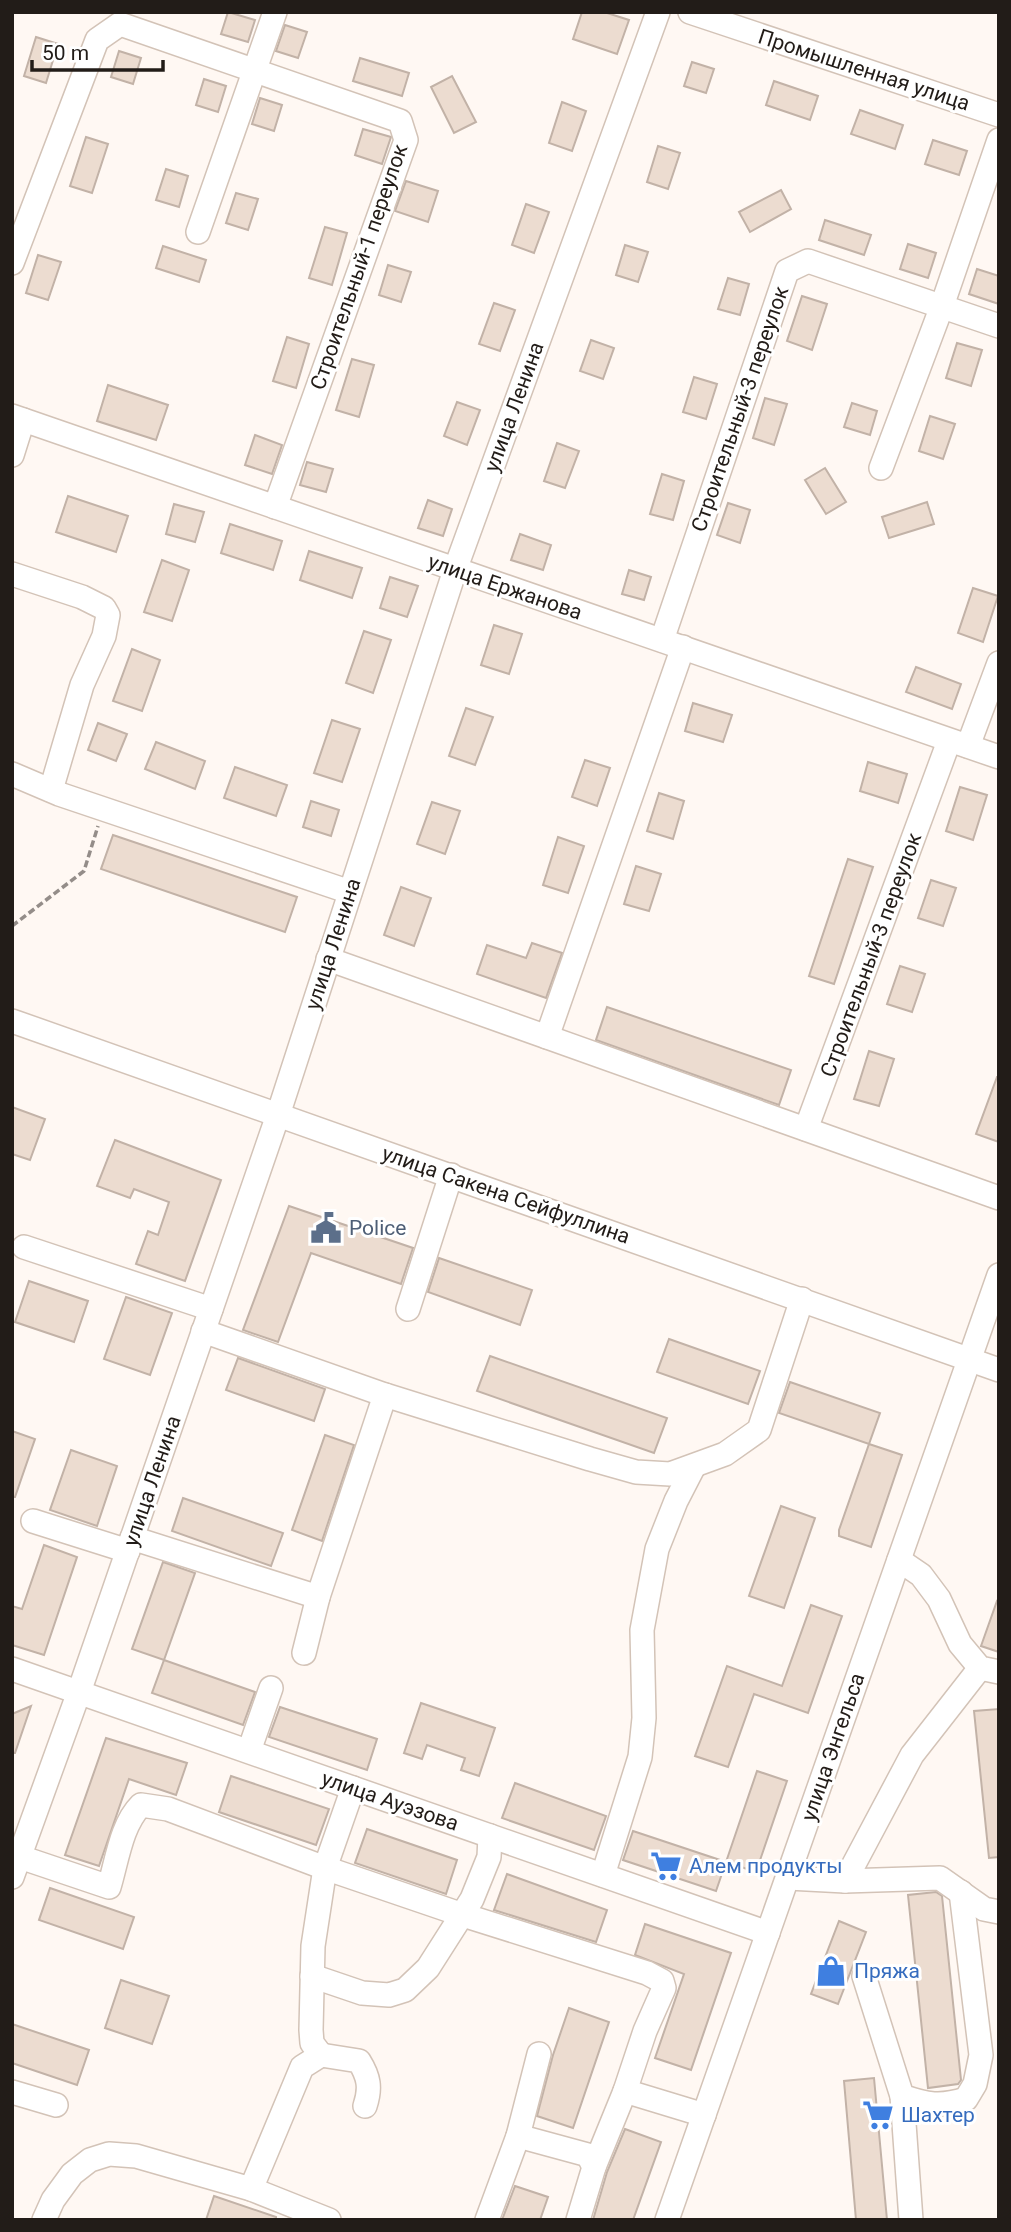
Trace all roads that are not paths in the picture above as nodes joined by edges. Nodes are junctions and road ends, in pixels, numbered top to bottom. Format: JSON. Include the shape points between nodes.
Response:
{"nodes":[{"id":1,"x":275,"y":12,"type":"edge"},
{"id":2,"x":658,"y":12,"type":"edge"},
{"id":3,"x":690,"y":12,"type":"edge"},
{"id":4,"x":254,"y":71,"type":"junction"},
{"id":5,"x":998,"y":111,"type":"edge"},
{"id":6,"x":999,"y":140,"type":"edge"},
{"id":7,"x":198,"y":232,"type":"dead end"},
{"id":8,"x":12,"y":263,"type":"edge"},
{"id":9,"x":942,"y":306,"type":"junction"},
{"id":10,"x":999,"y":326,"type":"edge"},
{"id":11,"x":18,"y":418,"type":"edge"},
{"id":12,"x":12,"y":455,"type":"edge"},
{"id":13,"x":881,"y":468,"type":"dead end"},
{"id":14,"x":275,"y":507,"type":"junction"},
{"id":15,"x":455,"y":570,"type":"junction"},
{"id":16,"x":12,"y":573,"type":"edge"},
{"id":17,"x":673,"y":644,"type":"junction"},
{"id":18,"x":999,"y":663,"type":"edge"},
{"id":19,"x":959,"y":743,"type":"junction"},
{"id":20,"x":999,"y":757,"type":"edge"},
{"id":21,"x":12,"y":774,"type":"edge"},
{"id":22,"x":51,"y":790,"type":"junction"},
{"id":23,"x":350,"y":892,"type":"junction"},
{"id":24,"x":328,"y":959,"type":"junction"},
{"id":25,"x":12,"y":1021,"type":"edge"},
{"id":26,"x":547,"y":1037,"type":"junction"},
{"id":27,"x":278,"y":1115,"type":"junction"},
{"id":28,"x":806,"y":1129,"type":"junction"},
{"id":29,"x":451,"y":1175,"type":"junction"},
{"id":30,"x":999,"y":1198,"type":"edge"},
{"id":31,"x":24,"y":1247,"type":"dead end"},
{"id":32,"x":999,"y":1275,"type":"edge"},
{"id":33,"x":802,"y":1299,"type":"junction"},
{"id":34,"x":211,"y":1309,"type":"junction"},
{"id":35,"x":408,"y":1309,"type":"dead end"},
{"id":36,"x":203,"y":1331,"type":"junction"},
{"id":37,"x":970,"y":1359,"type":"junction"},
{"id":38,"x":999,"y":1370,"type":"edge"},
{"id":39,"x":385,"y":1395,"type":"junction"},
{"id":40,"x":694,"y":1466,"type":"junction"},
{"id":41,"x":33,"y":1521,"type":"dead end"},
{"id":42,"x":130,"y":1545,"type":"junction"},
{"id":43,"x":899,"y":1560,"type":"junction"},
{"id":44,"x":318,"y":1597,"type":"junction"},
{"id":45,"x":304,"y":1653,"type":"dead end"},
{"id":46,"x":12,"y":1669,"type":"edge"},
{"id":47,"x":990,"y":1670,"type":"edge"},
{"id":48,"x":271,"y":1688,"type":"dead end"},
{"id":49,"x":79,"y":1692,"type":"junction"},
{"id":50,"x":250,"y":1751,"type":"junction"},
{"id":51,"x":353,"y":1788,"type":"junction"},
{"id":52,"x":20,"y":1831,"type":"edge"},
{"id":53,"x":490,"y":1836,"type":"junction"},
{"id":54,"x":16,"y":1867,"type":"edge"},
{"id":55,"x":325,"y":1868,"type":"junction"},
{"id":56,"x":603,"y":1875,"type":"junction"},
{"id":57,"x":788,"y":1878,"type":"junction"},
{"id":58,"x":845,"y":1881,"type":"junction"},
{"id":59,"x":961,"y":1892,"type":"junction"},
{"id":60,"x":999,"y":1912,"type":"edge"},
{"id":61,"x":460,"y":1914,"type":"junction"},
{"id":62,"x":768,"y":1933,"type":"junction"},
{"id":63,"x":312,"y":1976,"type":"junction"},
{"id":64,"x":864,"y":1976,"type":"dead end"},
{"id":65,"x":539,"y":2054,"type":"dead end"},
{"id":66,"x":321,"y":2055,"type":"junction"},
{"id":67,"x":625,"y":2091,"type":"junction"},
{"id":68,"x":12,"y":2092,"type":"edge"},
{"id":69,"x":902,"y":2096,"type":"junction"},
{"id":70,"x":55,"y":2105,"type":"dead end"},
{"id":71,"x":365,"y":2106,"type":"dead end"},
{"id":72,"x":704,"y":2115,"type":"junction"},
{"id":73,"x":519,"y":2136,"type":"junction"},
{"id":74,"x":594,"y":2167,"type":"junction"},
{"id":75,"x":251,"y":2189,"type":"junction"},
{"id":76,"x":44,"y":2220,"type":"edge"},
{"id":77,"x":329,"y":2220,"type":"edge"},
{"id":78,"x":487,"y":2220,"type":"edge"},
{"id":79,"x":578,"y":2220,"type":"edge"},
{"id":80,"x":667,"y":2220,"type":"edge"},
{"id":81,"x":911,"y":2220,"type":"edge"}],
"edges":[{"from":1,"to":4,"type":"street"},
{"from":2,"to":15,"type":"street","name":"улица Ленина"},
{"from":3,"to":5,"type":"street","name":"Промышленная улица"},
{"from":4,"to":7,"type":"street"},
{"from":4,"to":8,"type":"street","name":"Строительный-1 переулок","via":[[120,24],[97,40]]},
{"from":4,"to":14,"type":"street","name":"Строительный-1 переулок","via":[[400,121],[406,140]]},
{"from":6,"to":9,"type":"street"},
{"from":9,"to":10,"type":"street","name":"Строительный-3 переулок"},
{"from":9,"to":13,"type":"street"},
{"from":9,"to":17,"type":"street","name":"Строительный-3 переулок","via":[[808,261],[787,271]]},
{"from":11,"to":12,"type":"street"},
{"from":11,"to":14,"type":"street","name":"улица Ержанова"},
{"from":14,"to":15,"type":"street","name":"улица Ержанова"},
{"from":15,"to":17,"type":"street","name":"улица Ержанова"},
{"from":15,"to":23,"type":"street","name":"улица Ленина"},
{"from":16,"to":22,"type":"street","via":[[82,597],[104,608],[107,615],[104,636],[82,685]]},
{"from":17,"to":19,"type":"street","name":"улица Ержанова"},
{"from":17,"to":26,"type":"street","name":"Строительный-3 переулок"},
{"from":18,"to":19,"type":"street","name":"Строительный-3 переулок"},
{"from":19,"to":20,"type":"street","name":"улица Ержанова"},
{"from":19,"to":28,"type":"street","name":"Строительный-3 переулок"},
{"from":21,"to":22,"type":"street"},
{"from":22,"to":23,"type":"street"},
{"from":23,"to":24,"type":"street","name":"улица Ленина"},
{"from":24,"to":26,"type":"street"},
{"from":24,"to":27,"type":"street","name":"улица Ленина"},
{"from":25,"to":27,"type":"street","name":"улица Сакена Сейфуллина"},
{"from":26,"to":28,"type":"street"},
{"from":27,"to":29,"type":"street","name":"улица Сакена Сейфуллина"},
{"from":27,"to":34,"type":"street","name":"улица Ленина"},
{"from":28,"to":30,"type":"street"},
{"from":29,"to":33,"type":"street","name":"улица Сакена Сейфуллина"},
{"from":29,"to":35,"type":"street"},
{"from":31,"to":34,"type":"street"},
{"from":32,"to":37,"type":"street","name":"улица Энгельса"},
{"from":33,"to":37,"type":"street","name":"улица Сакена Сейфуллина"},
{"from":33,"to":40,"type":"street","via":[[759,1430],[725,1454]]},
{"from":34,"to":36,"type":"street","name":"улица Ленина"},
{"from":36,"to":39,"type":"street"},
{"from":36,"to":42,"type":"street","name":"улица Ленина"},
{"from":37,"to":38,"type":"street","name":"улица Сакена Сейфуллина"},
{"from":37,"to":43,"type":"street","name":"улица Энгельса"},
{"from":39,"to":40,"type":"street","via":[[636,1472],[670,1474]]},
{"from":39,"to":44,"type":"street"},
{"from":40,"to":56,"type":"street","via":[[657,1549],[642,1630],[640,1757]]},
{"from":41,"to":42,"type":"street"},
{"from":42,"to":44,"type":"street"},
{"from":42,"to":49,"type":"street","name":"улица Ленина"},
{"from":43,"to":47,"type":"street","via":[[921,1575],[939,1599],[960,1644]]},
{"from":43,"to":57,"type":"street","name":"улица Энгельса"},
{"from":44,"to":45,"type":"street"},
{"from":46,"to":49,"type":"street","name":"улица Ауэзова"},
{"from":47,"to":58,"type":"street","via":[[912,1755]]},
{"from":48,"to":50,"type":"street"},
{"from":49,"to":50,"type":"street","name":"улица Ауэзова"},
{"from":49,"to":52,"type":"street","name":"улица Ленина"},
{"from":50,"to":51,"type":"street","name":"улица Ауэзова"},
{"from":51,"to":53,"type":"street","name":"улица Ауэзова"},
{"from":51,"to":55,"type":"street"},
{"from":52,"to":54,"type":"street","name":"улица Ленина"},
{"from":53,"to":56,"type":"street","name":"улица Ауэзова"},
{"from":53,"to":61,"type":"street","via":[[484,1871]]},
{"from":54,"to":55,"type":"street","via":[[109,1887],[124,1835],[141,1805],[168,1808]]},
{"from":55,"to":61,"type":"street"},
{"from":55,"to":63,"type":"street"},
{"from":56,"to":62,"type":"street","name":"улица Ауэзова"},
{"from":57,"to":58,"type":"street"},
{"from":57,"to":62,"type":"street","name":"улица Энгельса"},
{"from":58,"to":59,"type":"street","via":[[940,1878]]},
{"from":59,"to":60,"type":"street","via":[[984,1909]]},
{"from":59,"to":69,"type":"street","via":[[981,2055],[975,2084],[966,2099],[952,2104],[926,2105]]},
{"from":61,"to":63,"type":"street","via":[[428,1968],[405,1990],[389,1995],[362,1993]]},
{"from":61,"to":67,"type":"street","via":[[662,1981],[664,1988]]},
{"from":62,"to":72,"type":"street","name":"улица Энгельса"},
{"from":63,"to":66,"type":"street","via":[[312,2043]]},
{"from":64,"to":69,"type":"street"},
{"from":65,"to":73,"type":"street"},
{"from":66,"to":71,"type":"street","via":[[359,2061],[368,2074],[370,2091]]},
{"from":66,"to":75,"type":"street","via":[[302,2067]]},
{"from":67,"to":72,"type":"street"},
{"from":67,"to":74,"type":"street"},
{"from":68,"to":70,"type":"street"},
{"from":69,"to":81,"type":"street"},
{"from":72,"to":80,"type":"street","name":"улица Энгельса"},
{"from":73,"to":74,"type":"street","via":[[589,2155]]},
{"from":73,"to":78,"type":"street"},
{"from":74,"to":79,"type":"street"},
{"from":75,"to":76,"type":"street","via":[[136,2156],[109,2154],[90,2160],[72,2174]]},
{"from":75,"to":77,"type":"street"}]}
